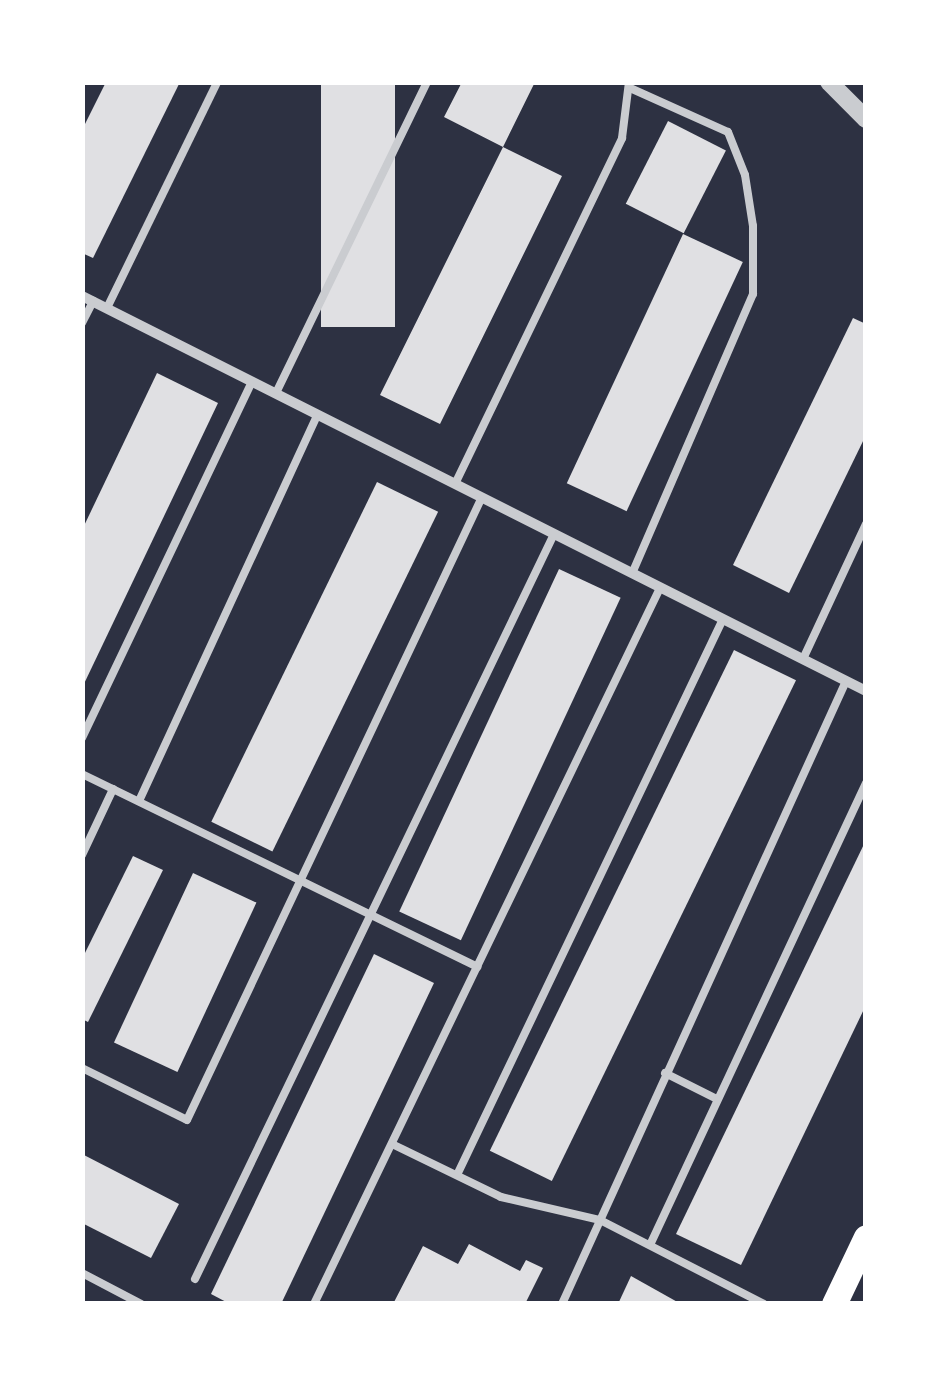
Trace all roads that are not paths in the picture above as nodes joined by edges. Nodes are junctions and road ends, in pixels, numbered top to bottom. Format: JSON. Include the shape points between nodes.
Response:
{"nodes":[{"id":1,"x":217,"y":82,"type":"edge"},
{"id":2,"x":427,"y":82,"type":"edge"},
{"id":3,"x":829,"y":82,"type":"edge"},
{"id":4,"x":630,"y":85,"type":"edge"},
{"id":5,"x":866,"y":119,"type":"edge"},
{"id":6,"x":88,"y":299,"type":"edge"},
{"id":7,"x":107,"y":308,"type":"junction"},
{"id":8,"x":82,"y":323,"type":"edge"},
{"id":9,"x":252,"y":381,"type":"junction"},
{"id":10,"x":276,"y":394,"type":"junction"},
{"id":11,"x":317,"y":414,"type":"junction"},
{"id":12,"x":455,"y":484,"type":"junction"},
{"id":13,"x":482,"y":498,"type":"junction"},
{"id":14,"x":866,"y":524,"type":"edge"},
{"id":15,"x":554,"y":534,"type":"junction"},
{"id":16,"x":632,"y":573,"type":"junction"},
{"id":17,"x":660,"y":588,"type":"junction"},
{"id":18,"x":723,"y":619,"type":"junction"},
{"id":19,"x":803,"y":660,"type":"junction"},
{"id":20,"x":846,"y":681,"type":"junction"},
{"id":21,"x":866,"y":691,"type":"edge"},
{"id":22,"x":82,"y":738,"type":"edge"},
{"id":23,"x":82,"y":774,"type":"edge"},
{"id":24,"x":866,"y":782,"type":"edge"},
{"id":25,"x":113,"y":789,"type":"junction"},
{"id":26,"x":139,"y":801,"type":"junction"},
{"id":27,"x":82,"y":855,"type":"edge"},
{"id":28,"x":300,"y":880,"type":"junction"},
{"id":29,"x":371,"y":915,"type":"junction"},
{"id":30,"x":477,"y":967,"type":"junction"},
{"id":31,"x":82,"y":1068,"type":"edge"},
{"id":32,"x":665,"y":1073,"type":"junction"},
{"id":33,"x":717,"y":1099,"type":"junction"},
{"id":34,"x":392,"y":1144,"type":"junction"},
{"id":35,"x":457,"y":1175,"type":"junction"},
{"id":36,"x":600,"y":1220,"type":"junction"},
{"id":37,"x":866,"y":1237,"type":"edge"},
{"id":38,"x":650,"y":1245,"type":"junction"},
{"id":39,"x":82,"y":1273,"type":"edge"},
{"id":40,"x":195,"y":1279,"type":"dead end"},
{"id":41,"x":142,"y":1304,"type":"edge"},
{"id":42,"x":314,"y":1304,"type":"edge"},
{"id":43,"x":562,"y":1304,"type":"edge"},
{"id":44,"x":764,"y":1304,"type":"edge"},
{"id":45,"x":834,"y":1304,"type":"edge"}],
"edges":[{"from":1,"to":7,"type":"lane"},
{"from":2,"to":10,"type":"lane"},
{"from":3,"to":5,"type":"street"},
{"from":4,"to":12,"type":"lane","via":[[622,138]]},
{"from":4,"to":16,"type":"lane","via":[[728,132],[754,226],[753,294]]},
{"from":6,"to":7,"type":"street"},
{"from":6,"to":8,"type":"lane"},
{"from":7,"to":9,"type":"street"},
{"from":9,"to":10,"type":"street"},
{"from":9,"to":22,"type":"lane"},
{"from":10,"to":11,"type":"street"},
{"from":11,"to":12,"type":"street"},
{"from":11,"to":26,"type":"lane"},
{"from":12,"to":13,"type":"street"},
{"from":13,"to":15,"type":"street"},
{"from":13,"to":28,"type":"lane"},
{"from":14,"to":19,"type":"lane"},
{"from":15,"to":16,"type":"street"},
{"from":15,"to":29,"type":"lane"},
{"from":16,"to":17,"type":"street"},
{"from":17,"to":18,"type":"street"},
{"from":17,"to":30,"type":"lane"},
{"from":18,"to":19,"type":"street"},
{"from":18,"to":35,"type":"lane"},
{"from":19,"to":20,"type":"street"},
{"from":20,"to":21,"type":"street"},
{"from":20,"to":32,"type":"lane"},
{"from":23,"to":25,"type":"lane"},
{"from":24,"to":33,"type":"lane"},
{"from":25,"to":26,"type":"lane"},
{"from":25,"to":27,"type":"lane"},
{"from":26,"to":28,"type":"lane"},
{"from":28,"to":29,"type":"lane"},
{"from":28,"to":31,"type":"lane","via":[[187,1120]]},
{"from":29,"to":30,"type":"lane"},
{"from":29,"to":40,"type":"lane"},
{"from":30,"to":34,"type":"lane"},
{"from":32,"to":33,"type":"lane"},
{"from":32,"to":36,"type":"lane"},
{"from":33,"to":38,"type":"lane"},
{"from":34,"to":35,"type":"lane"},
{"from":34,"to":42,"type":"lane"},
{"from":35,"to":36,"type":"lane","via":[[501,1196]]},
{"from":36,"to":38,"type":"lane"},
{"from":36,"to":43,"type":"lane"},
{"from":37,"to":45,"type":"main road"},
{"from":38,"to":44,"type":"lane"},
{"from":39,"to":41,"type":"lane"}]}
